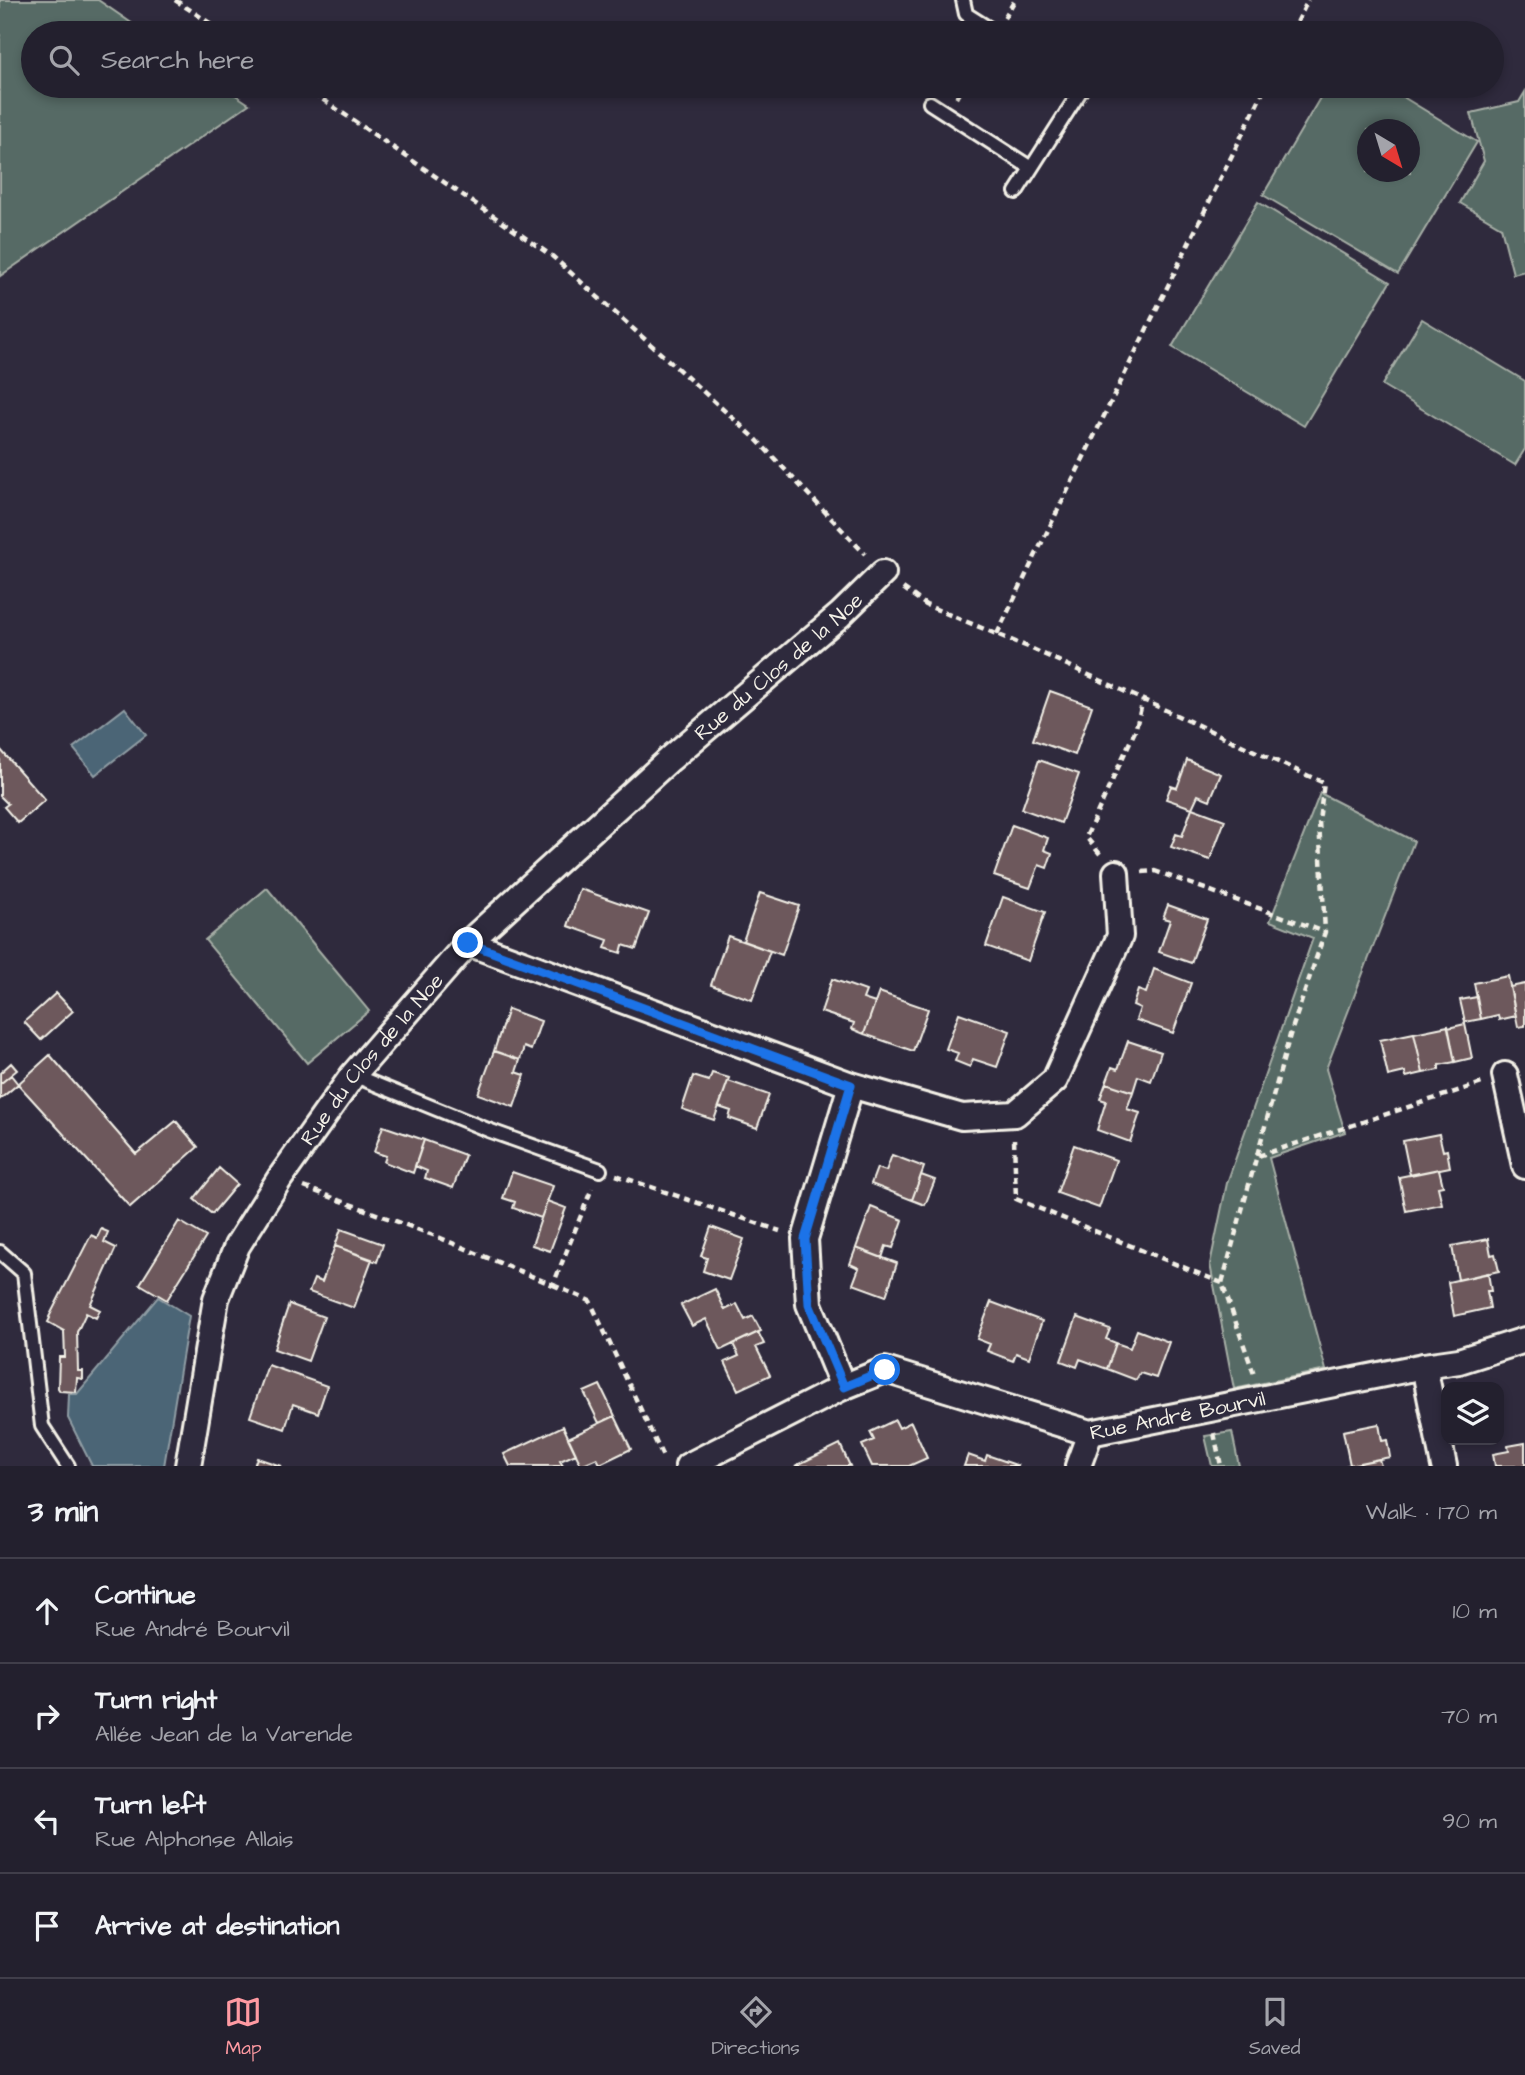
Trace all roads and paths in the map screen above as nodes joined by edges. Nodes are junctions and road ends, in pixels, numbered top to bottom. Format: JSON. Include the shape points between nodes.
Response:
{"nodes":[{"id":1,"x":175,"y":0,"type":"edge"},
{"id":2,"x":963,"y":0,"type":"edge"},
{"id":3,"x":1308,"y":0,"type":"edge"},
{"id":4,"x":207,"y":21,"type":"edge"},
{"id":5,"x":977,"y":21,"type":"edge"},
{"id":6,"x":1298,"y":21,"type":"edge"},
{"id":7,"x":321,"y":98,"type":"edge"},
{"id":8,"x":1076,"y":98,"type":"edge"},
{"id":9,"x":1260,"y":98,"type":"edge"},
{"id":10,"x":930,"y":103,"type":"dead end"},
{"id":11,"x":1031,"y":168,"type":"junction"},
{"id":12,"x":1016,"y":192,"type":"dead end"},
{"id":13,"x":883,"y":573,"type":"junction"},
{"id":14,"x":997,"y":634,"type":"junction"},
{"id":15,"x":1143,"y":701,"type":"junction"},
{"id":16,"x":1116,"y":873,"type":"junction"},
{"id":17,"x":1325,"y":932,"type":"junction"},
{"id":18,"x":468,"y":943,"type":"junction"},
{"id":19,"x":353,"y":1075,"type":"junction"},
{"id":20,"x":1505,"y":1075,"type":"joint"},
{"id":21,"x":851,"y":1085,"type":"junction"},
{"id":22,"x":1015,"y":1114,"type":"junction"},
{"id":23,"x":1257,"y":1157,"type":"junction"},
{"id":24,"x":1525,"y":1166,"type":"edge"},
{"id":25,"x":600,"y":1170,"type":"junction"},
{"id":26,"x":280,"y":1178,"type":"junction"},
{"id":27,"x":805,"y":1239,"type":"junction"},
{"id":28,"x":0,"y":1252,"type":"edge"},
{"id":29,"x":1222,"y":1283,"type":"junction"},
{"id":30,"x":553,"y":1285,"type":"junction"},
{"id":31,"x":1525,"y":1340,"type":"edge"},
{"id":32,"x":1424,"y":1366,"type":"junction"},
{"id":33,"x":844,"y":1387,"type":"junction"},
{"id":34,"x":1263,"y":1398,"type":"junction"},
{"id":35,"x":1090,"y":1433,"type":"junction"},
{"id":36,"x":68,"y":1466,"type":"edge"},
{"id":37,"x":188,"y":1466,"type":"edge"},
{"id":38,"x":667,"y":1466,"type":"edge"},
{"id":39,"x":688,"y":1466,"type":"edge"},
{"id":40,"x":1078,"y":1466,"type":"edge"},
{"id":41,"x":1444,"y":1466,"type":"edge"}],
"edges":[{"from":1,"to":4,"type":"path"},
{"from":2,"to":5,"type":"lane","via":[[966,14]]},
{"from":3,"to":6,"type":"path"},
{"from":7,"to":13,"type":"path","via":[[552,256],[755,438]]},
{"from":8,"to":11,"type":"lane"},
{"from":9,"to":14,"type":"path"},
{"from":10,"to":11,"type":"lane"},
{"from":11,"to":12,"type":"lane"},
{"from":13,"to":14,"type":"path","via":[[926,605]]},
{"from":13,"to":18,"type":"street","name":"Rue du Clos de la Noe"},
{"from":14,"to":15,"type":"path"},
{"from":15,"to":16,"type":"path","via":[[1135,731],[1086,837]]},
{"from":15,"to":17,"type":"path","via":[[1324,783],[1319,821]]},
{"from":16,"to":17,"type":"path","via":[[1155,871]]},
{"from":16,"to":22,"type":"street","via":[[1120,936],[1055,1080]]},
{"from":17,"to":23,"type":"path","via":[[1290,1035]]},
{"from":18,"to":19,"type":"street","name":"Rue du Clos de la Noe"},
{"from":18,"to":21,"type":"street"},
{"from":19,"to":25,"type":"lane"},
{"from":19,"to":26,"type":"street","name":"Rue du Clos de la Noe"},
{"from":20,"to":23,"type":"path"},
{"from":20,"to":24,"type":"street"},
{"from":21,"to":22,"type":"street","via":[[962,1117]]},
{"from":21,"to":27,"type":"street"},
{"from":22,"to":29,"type":"path","via":[[1016,1199]]},
{"from":23,"to":29,"type":"path"},
{"from":25,"to":27,"type":"path"},
{"from":25,"to":30,"type":"path"},
{"from":26,"to":30,"type":"path"},
{"from":26,"to":37,"type":"street","name":"Rue du Clos de la Noe","via":[[237,1246],[216,1299]]},
{"from":27,"to":33,"type":"street","via":[[809,1304]]},
{"from":28,"to":36,"type":"lane","via":[[23,1273],[42,1426]]},
{"from":29,"to":34,"type":"path"},
{"from":30,"to":38,"type":"path","via":[[590,1301]]},
{"from":31,"to":32,"type":"street","name":"Rue André Bourvil","via":[[1459,1361]]},
{"from":32,"to":34,"type":"street","name":"Rue André Bourvil"},
{"from":32,"to":41,"type":"street"},
{"from":33,"to":35,"type":"street","name":"Rue André Bourvil","via":[[885,1370]]},
{"from":33,"to":39,"type":"street","name":"Rue André Bourvil"},
{"from":34,"to":35,"type":"street","name":"Rue André Bourvil"},
{"from":35,"to":40,"type":"street"}]}
